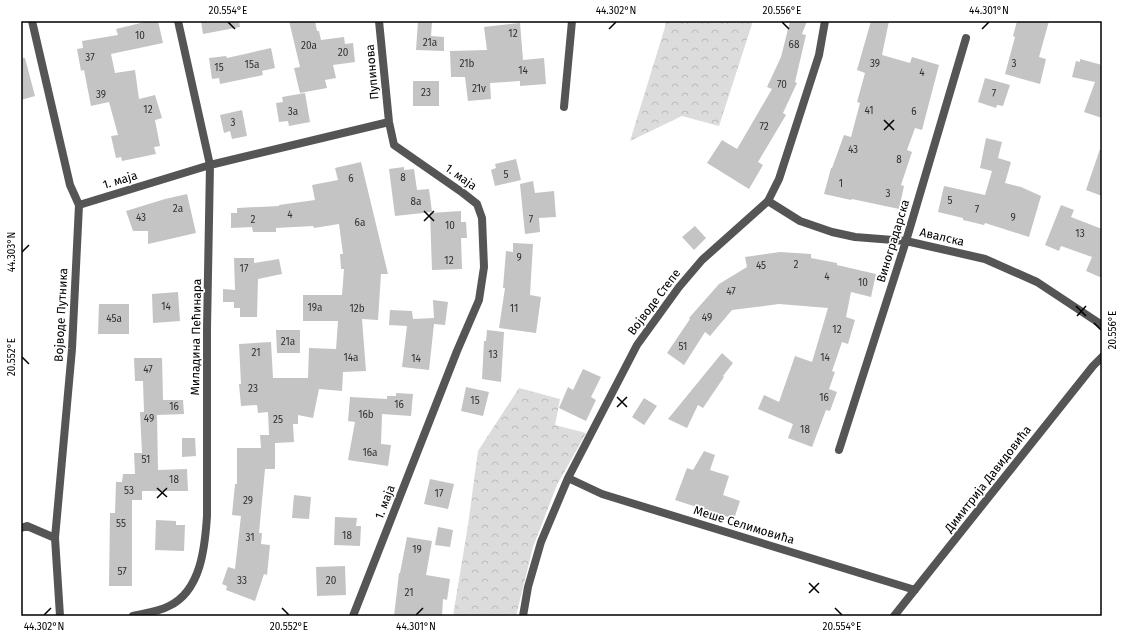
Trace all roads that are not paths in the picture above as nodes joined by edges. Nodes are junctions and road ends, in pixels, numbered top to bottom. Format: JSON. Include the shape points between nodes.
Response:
{"nodes":[{"id":1,"x":32,"y":21,"type":"edge"},
{"id":2,"x":178,"y":21,"type":"edge"},
{"id":3,"x":380,"y":21,"type":"edge"},
{"id":4,"x":572,"y":21,"type":"edge"},
{"id":5,"x":825,"y":21,"type":"edge"},
{"id":6,"x":966,"y":38,"type":"dead end"},
{"id":7,"x":564,"y":107,"type":"dead end"},
{"id":8,"x":389,"y":122,"type":"junction"},
{"id":9,"x":210,"y":165,"type":"junction"},
{"id":10,"x":768,"y":201,"type":"junction"},
{"id":11,"x":79,"y":204,"type":"junction"},
{"id":12,"x":906,"y":241,"type":"junction"},
{"id":13,"x":1102,"y":325,"type":"edge"},
{"id":14,"x":1102,"y":357,"type":"edge"},
{"id":15,"x":839,"y":450,"type":"dead end"},
{"id":16,"x":568,"y":478,"type":"junction"},
{"id":17,"x":21,"y":528,"type":"edge"},
{"id":18,"x":56,"y":538,"type":"junction"},
{"id":19,"x":915,"y":590,"type":"junction"},
{"id":20,"x":60,"y":616,"type":"edge"},
{"id":21,"x":133,"y":616,"type":"edge"},
{"id":22,"x":353,"y":616,"type":"edge"},
{"id":23,"x":523,"y":616,"type":"edge"},
{"id":24,"x":894,"y":616,"type":"edge"}],
"edges":[{"from":1,"to":11,"type":"street","name":"Војводе Путника","via":[[70,184]]},
{"from":2,"to":9,"type":"street","name":"Миладина Пећинара"},
{"from":3,"to":8,"type":"street","name":"Пупинова"},
{"from":4,"to":7,"type":"street"},
{"from":5,"to":10,"type":"street","name":"Војводе Степе","via":[[817,63],[779,179]]},
{"from":6,"to":12,"type":"street","name":"Виноградарска"},
{"from":8,"to":9,"type":"street","name":"1. маја"},
{"from":8,"to":22,"type":"street","name":"1. маја","via":[[394,145],[477,204],[482,218],[484,267],[479,300]]},
{"from":9,"to":11,"type":"street","name":"1. маја"},
{"from":9,"to":21,"type":"street","name":"Миладина Пећинара","via":[[205,546],[198,572],[191,586],[181,597],[171,606]]},
{"from":10,"to":12,"type":"street","name":"Авалска","via":[[800,221],[832,232],[855,237]]},
{"from":10,"to":16,"type":"street","name":"Војводе Степе","via":[[702,260],[637,345]]},
{"from":11,"to":18,"type":"street","name":"Војводе Путника","via":[[72,349]]},
{"from":12,"to":13,"type":"street","name":"Авалска","via":[[986,259],[1037,282]]},
{"from":12,"to":15,"type":"street","name":"Виноградарска"},
{"from":14,"to":19,"type":"street","name":"Димитрија Давидовића"},
{"from":16,"to":19,"type":"street","name":"Меше Селимовића","via":[[602,494]]},
{"from":16,"to":23,"type":"street","name":"Војводе Степе","via":[[541,542]]},
{"from":17,"to":18,"type":"street","via":[[27,526]]},
{"from":18,"to":20,"type":"street","name":"Војводе Путника"},
{"from":19,"to":24,"type":"street","name":"Димитрија Давидовића"}]}
